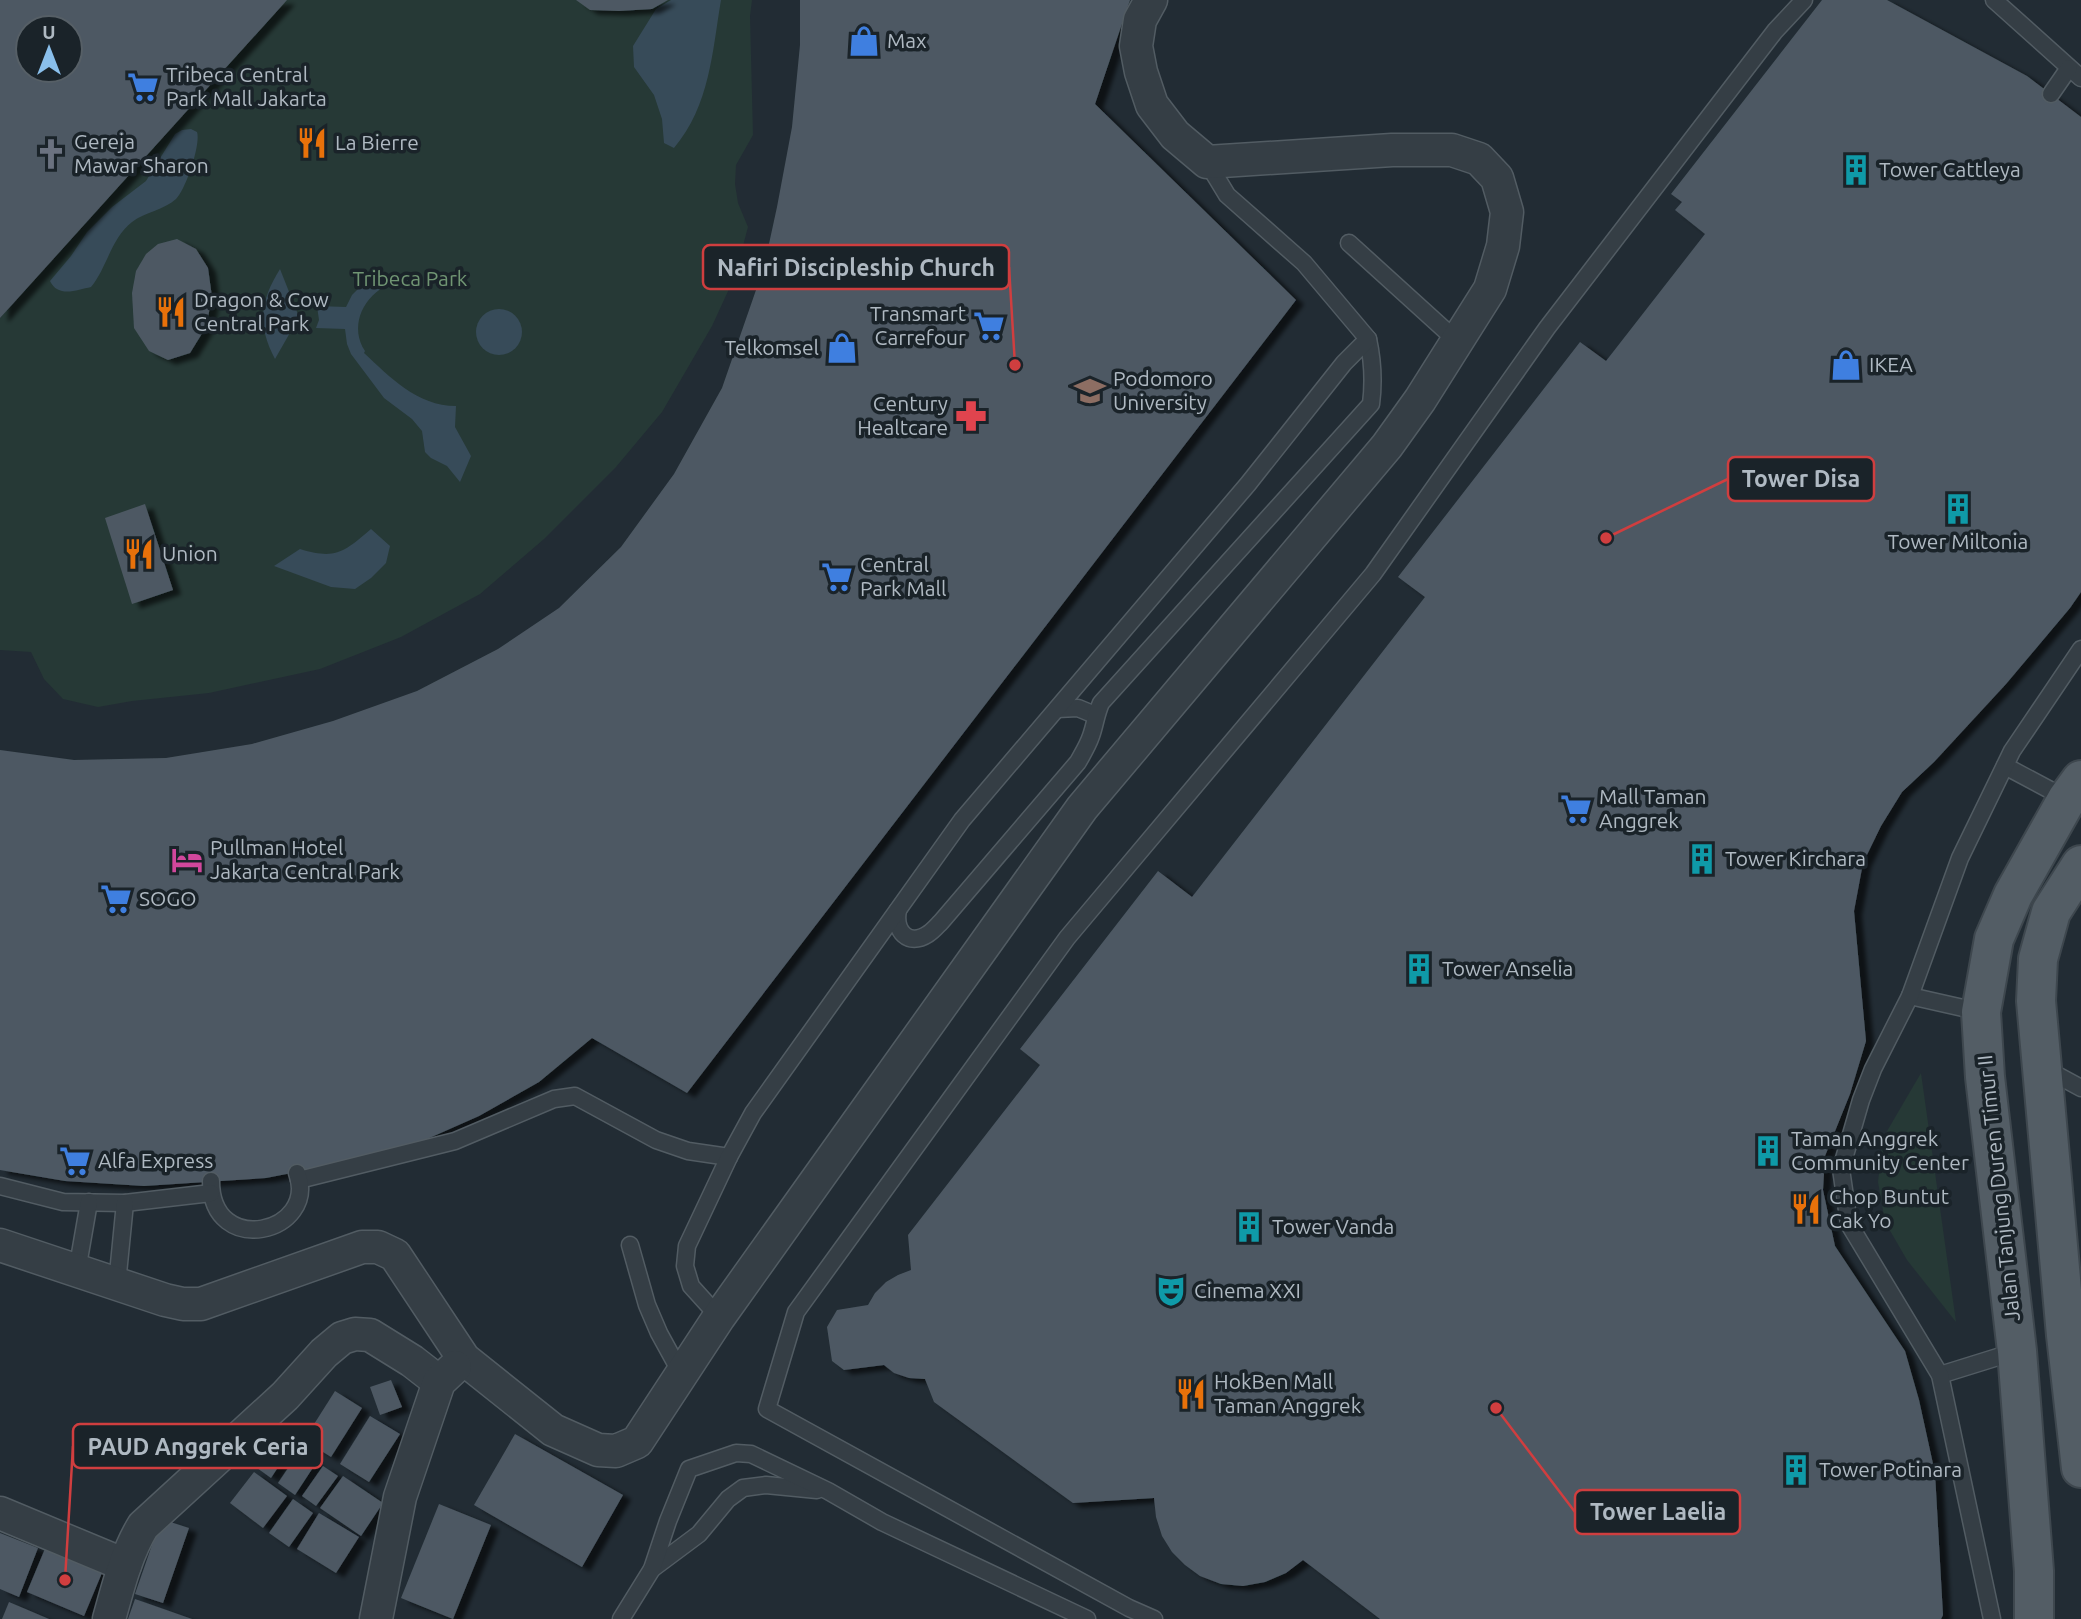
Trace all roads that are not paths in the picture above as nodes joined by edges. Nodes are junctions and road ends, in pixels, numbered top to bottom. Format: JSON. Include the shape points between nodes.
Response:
{"nodes":[{"id":1,"x":1151,"y":0,"type":"edge"},
{"id":2,"x":1804,"y":0,"type":"edge"},
{"id":3,"x":2004,"y":3,"type":"edge"},
{"id":4,"x":2075,"y":73,"type":"edge"},
{"id":5,"x":2051,"y":93,"type":"dead end"},
{"id":6,"x":1207,"y":162,"type":"junction"},
{"id":7,"x":1349,"y":243,"type":"dead end"},
{"id":8,"x":1368,"y":339,"type":"junction"},
{"id":9,"x":1457,"y":341,"type":"junction"},
{"id":10,"x":2081,"y":649,"type":"edge"},
{"id":11,"x":1057,"y":709,"type":"junction"},
{"id":12,"x":1095,"y":715,"type":"junction"},
{"id":13,"x":2005,"y":766,"type":"junction"},
{"id":14,"x":2074,"y":790,"type":"edge"},
{"id":15,"x":2081,"y":865,"type":"edge"},
{"id":16,"x":898,"y":910,"type":"junction"},
{"id":17,"x":1910,"y":996,"type":"junction"},
{"id":18,"x":1981,"y":1012,"type":"junction"},
{"id":19,"x":2042,"y":1066,"type":"junction"},
{"id":20,"x":2081,"y":1088,"type":"edge"},
{"id":21,"x":729,"y":1157,"type":"junction"},
{"id":22,"x":0,"y":1186,"type":"edge"},
{"id":23,"x":89,"y":1202,"type":"junction"},
{"id":24,"x":125,"y":1203,"type":"junction"},
{"id":25,"x":0,"y":1245,"type":"edge"},
{"id":26,"x":630,"y":1245,"type":"dead end"},
{"id":27,"x":77,"y":1271,"type":"junction"},
{"id":28,"x":117,"y":1284,"type":"junction"},
{"id":29,"x":719,"y":1317,"type":"junction"},
{"id":30,"x":2073,"y":1329,"type":"edge"},
{"id":31,"x":2017,"y":1351,"type":"junction"},
{"id":32,"x":464,"y":1359,"type":"junction"},
{"id":33,"x":682,"y":1375,"type":"junction"},
{"id":34,"x":1940,"y":1375,"type":"junction"},
{"id":35,"x":439,"y":1382,"type":"junction"},
{"id":36,"x":2081,"y":1468,"type":"edge"},
{"id":37,"x":828,"y":1491,"type":"junction"},
{"id":38,"x":0,"y":1513,"type":"edge"},
{"id":39,"x":125,"y":1565,"type":"junction"},
{"id":40,"x":652,"y":1569,"type":"junction"},
{"id":41,"x":1126,"y":1613,"type":"edge"},
{"id":42,"x":109,"y":1619,"type":"edge"},
{"id":43,"x":376,"y":1619,"type":"edge"},
{"id":44,"x":621,"y":1619,"type":"edge"},
{"id":45,"x":1087,"y":1619,"type":"edge"},
{"id":46,"x":1154,"y":1619,"type":"edge"},
{"id":47,"x":1992,"y":1619,"type":"edge"},
{"id":48,"x":2034,"y":1619,"type":"edge"}],
"edges":[{"from":1,"to":6,"type":"street","via":[[1140,20],[1136,46],[1152,105],[1175,135]]},
{"from":2,"to":41,"type":"lane","via":[[1775,31],[1546,328],[1373,574],[1067,938],[796,1312],[767,1409]]},
{"from":3,"to":4,"type":"lane"},
{"from":4,"to":5,"type":"lane"},
{"from":6,"to":8,"type":"lane","via":[[1227,195],[1304,263]]},
{"from":6,"to":9,"type":"street","via":[[1392,150],[1452,150],[1479,159],[1497,178],[1507,212],[1503,246],[1490,289]]},
{"from":7,"to":9,"type":"lane"},
{"from":8,"to":11,"type":"lane"},
{"from":8,"to":12,"type":"lane","via":[[1374,383],[1371,404]]},
{"from":9,"to":29,"type":"street","via":[[1387,446],[1082,808]]},
{"from":10,"to":13,"type":"lane"},
{"from":11,"to":12,"type":"lane","via":[[1078,708]]},
{"from":11,"to":16,"type":"lane","via":[[962,820]]},
{"from":12,"to":16,"type":"lane","via":[[1093,733],[1078,762],[941,922],[927,935],[915,938],[898,929]]},
{"from":13,"to":14,"type":"lane"},
{"from":13,"to":17,"type":"lane","via":[[1960,858]]},
{"from":14,"to":18,"type":"main road","name":"Jalan Tanjung Duren Timur II","via":[[2013,895],[1994,939]]},
{"from":15,"to":19,"type":"main road","via":[[2051,912],[2038,958],[2036,1001]]},
{"from":16,"to":21,"type":"lane","via":[[754,1113]]},
{"from":17,"to":18,"type":"lane"},
{"from":17,"to":34,"type":"lane","via":[[1872,1069],[1841,1169],[1849,1224]]},
{"from":18,"to":31,"type":"main road","name":"Jalan Tanjung Duren Timur II"},
{"from":19,"to":20,"type":"lane"},
{"from":19,"to":30,"type":"main road"},
{"from":21,"to":24,"type":"lane","via":[[656,1140],[575,1096],[554,1099],[455,1141],[298,1176],[299,1195],[293,1209],[270,1228],[254,1231],[226,1220],[216,1208],[211,1187]]},
{"from":21,"to":29,"type":"lane","via":[[687,1246],[685,1266],[691,1286]]},
{"from":22,"to":23,"type":"lane","via":[[63,1202]]},
{"from":23,"to":24,"type":"lane"},
{"from":23,"to":27,"type":"lane"},
{"from":24,"to":28,"type":"lane"},
{"from":25,"to":27,"type":"street"},
{"from":26,"to":33,"type":"lane","via":[[647,1305]]},
{"from":27,"to":28,"type":"street"},
{"from":28,"to":32,"type":"street","via":[[164,1300],[201,1304],[362,1247],[378,1247],[395,1255]]},
{"from":29,"to":33,"type":"street"},
{"from":30,"to":36,"type":"main road"},
{"from":31,"to":34,"type":"lane"},
{"from":31,"to":48,"type":"main road","name":"Jalan Tanjung Duren Timur II"},
{"from":32,"to":33,"type":"street","via":[[553,1430],[598,1450],[616,1451],[637,1441]]},
{"from":32,"to":35,"type":"street"},
{"from":34,"to":47,"type":"lane"},
{"from":35,"to":39,"type":"street","via":[[370,1335],[342,1338],[143,1525]]},
{"from":35,"to":43,"type":"street","via":[[400,1497]]},
{"from":37,"to":40,"type":"lane","via":[[766,1485],[743,1488],[699,1534]]},
{"from":37,"to":40,"type":"lane","via":[[751,1454],[736,1453],[689,1469]]},
{"from":37,"to":45,"type":"lane","via":[[882,1522]]},
{"from":38,"to":39,"type":"street"},
{"from":39,"to":42,"type":"street"},
{"from":40,"to":44,"type":"lane"},
{"from":41,"to":46,"type":"lane"}]}
